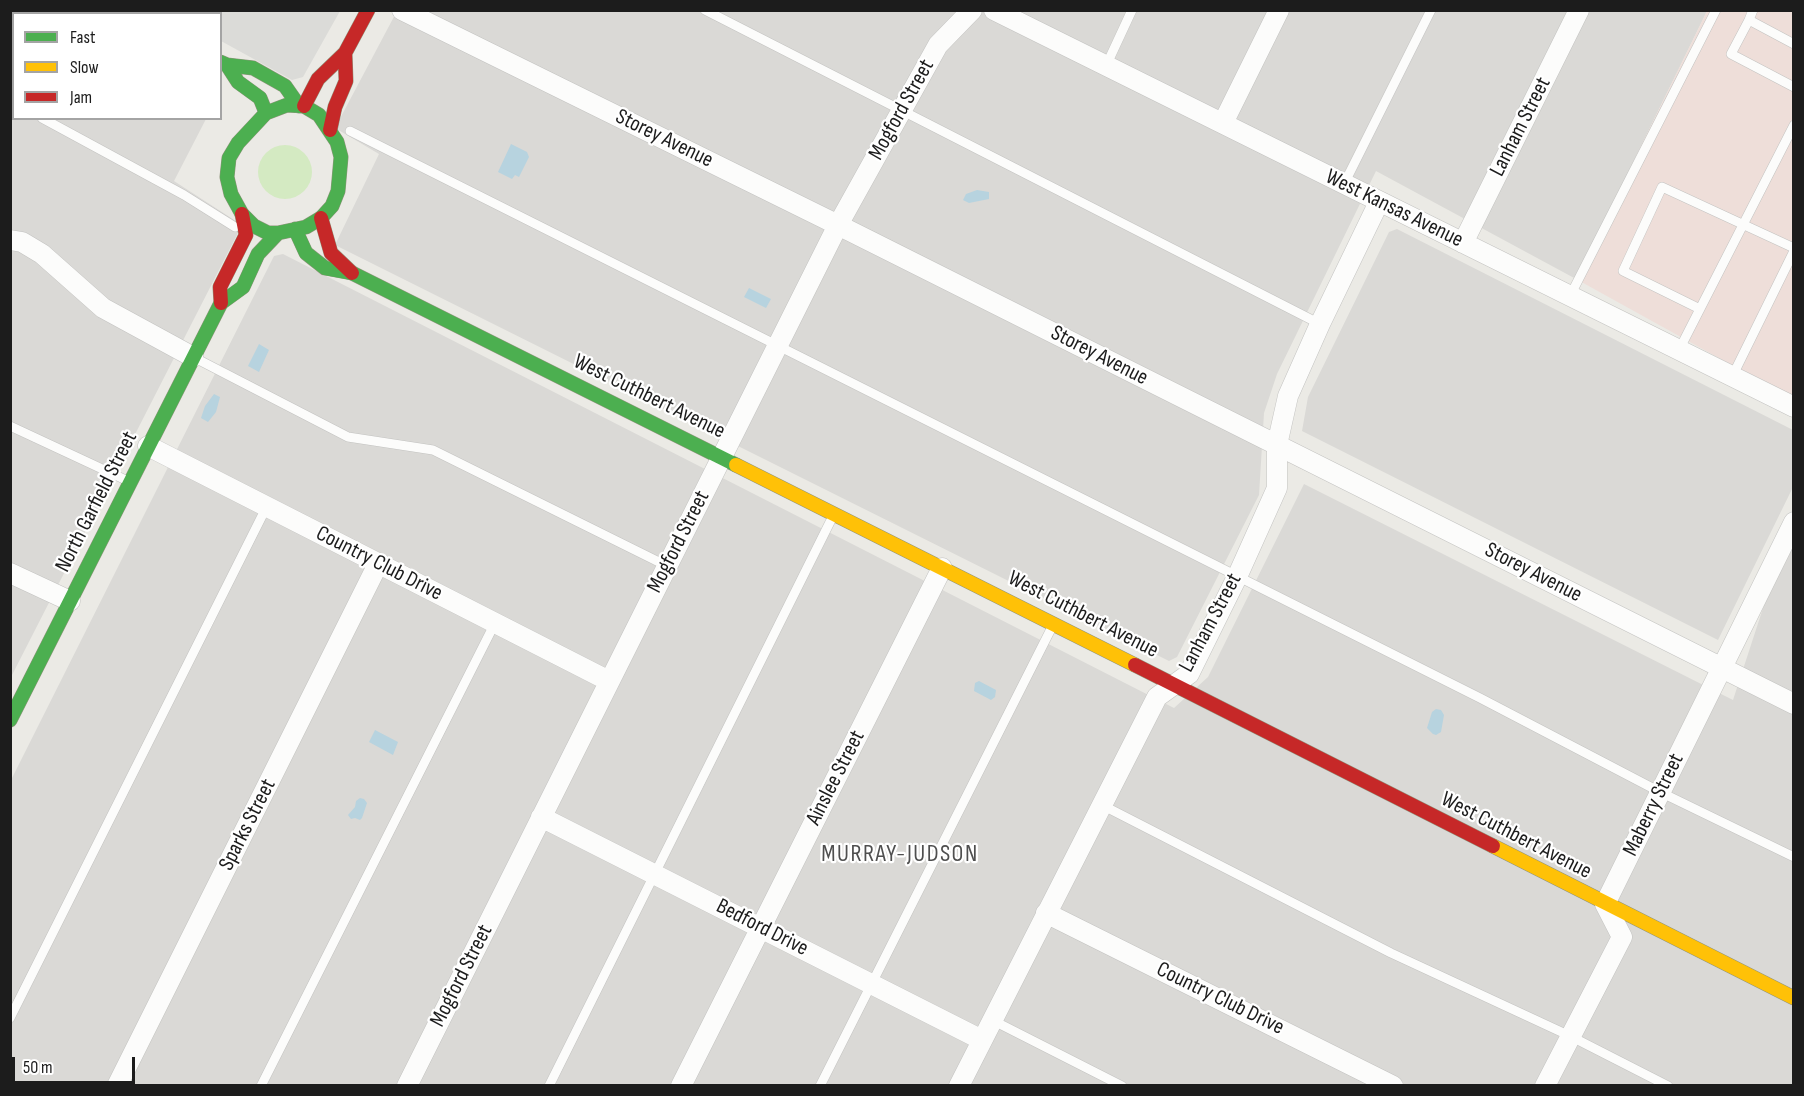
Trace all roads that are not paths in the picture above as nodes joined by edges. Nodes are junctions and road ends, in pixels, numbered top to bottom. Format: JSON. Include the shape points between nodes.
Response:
{"nodes":[{"id":1,"x":368,"y":10,"type":"edge"},
{"id":2,"x":402,"y":10,"type":"edge"},
{"id":3,"x":705,"y":10,"type":"edge"},
{"id":4,"x":972,"y":10,"type":"edge"},
{"id":5,"x":994,"y":10,"type":"edge"},
{"id":6,"x":1132,"y":10,"type":"edge"},
{"id":7,"x":1279,"y":10,"type":"edge"},
{"id":8,"x":1431,"y":10,"type":"edge"},
{"id":9,"x":1579,"y":10,"type":"edge"},
{"id":10,"x":1716,"y":10,"type":"edge"},
{"id":11,"x":1754,"y":10,"type":"edge"},
{"id":12,"x":1749,"y":20,"type":"junction"},
{"id":13,"x":1794,"y":44,"type":"edge"},
{"id":14,"x":345,"y":53,"type":"junction"},
{"id":15,"x":224,"y":63,"type":"edge"},
{"id":16,"x":1106,"y":66,"type":"junction"},
{"id":17,"x":1794,"y":87,"type":"edge"},
{"id":18,"x":302,"y":106,"type":"junction"},
{"id":19,"x":901,"y":111,"type":"junction"},
{"id":20,"x":266,"y":113,"type":"junction"},
{"id":21,"x":46,"y":120,"type":"edge"},
{"id":22,"x":1223,"y":123,"type":"junction"},
{"id":23,"x":1794,"y":126,"type":"edge"},
{"id":24,"x":330,"y":130,"type":"junction"},
{"id":25,"x":350,"y":131,"type":"dead end"},
{"id":26,"x":1344,"y":184,"type":"junction"},
{"id":27,"x":1379,"y":202,"type":"junction"},
{"id":28,"x":242,"y":214,"type":"junction"},
{"id":29,"x":321,"y":218,"type":"junction"},
{"id":30,"x":1743,"y":224,"type":"junction"},
{"id":31,"x":838,"y":225,"type":"junction"},
{"id":32,"x":235,"y":227,"type":"dead end"},
{"id":33,"x":295,"y":229,"type":"junction"},
{"id":34,"x":278,"y":233,"type":"junction"},
{"id":35,"x":10,"y":240,"type":"edge"},
{"id":36,"x":1463,"y":243,"type":"junction"},
{"id":37,"x":1794,"y":250,"type":"edge"},
{"id":38,"x":352,"y":273,"type":"junction"},
{"id":39,"x":1570,"y":297,"type":"junction"},
{"id":40,"x":221,"y":303,"type":"junction"},
{"id":41,"x":1700,"y":309,"type":"junction"},
{"id":42,"x":1320,"y":324,"type":"junction"},
{"id":43,"x":778,"y":346,"type":"junction"},
{"id":44,"x":1679,"y":350,"type":"junction"},
{"id":45,"x":193,"y":357,"type":"junction"},
{"id":46,"x":1732,"y":377,"type":"junction"},
{"id":47,"x":1794,"y":408,"type":"edge"},
{"id":48,"x":10,"y":426,"type":"edge"},
{"id":49,"x":1277,"y":445,"type":"junction"},
{"id":50,"x":148,"y":446,"type":"junction"},
{"id":51,"x":722,"y":457,"type":"junction"},
{"id":52,"x":130,"y":482,"type":"junction"},
{"id":53,"x":267,"y":507,"type":"junction"},
{"id":54,"x":834,"y":514,"type":"junction"},
{"id":55,"x":1794,"y":522,"type":"edge"},
{"id":56,"x":378,"y":564,"type":"junction"},
{"id":57,"x":667,"y":566,"type":"junction"},
{"id":58,"x":942,"y":568,"type":"junction"},
{"id":59,"x":10,"y":573,"type":"edge"},
{"id":60,"x":1237,"y":577,"type":"junction"},
{"id":61,"x":70,"y":601,"type":"junction"},
{"id":62,"x":495,"y":623,"type":"junction"},
{"id":63,"x":1053,"y":624,"type":"junction"},
{"id":64,"x":1722,"y":668,"type":"junction"},
{"id":65,"x":609,"y":681,"type":"junction"},
{"id":66,"x":1173,"y":684,"type":"junction"},
{"id":67,"x":1794,"y":704,"type":"edge"},
{"id":68,"x":10,"y":720,"type":"edge"},
{"id":69,"x":1660,"y":792,"type":"junction"},
{"id":70,"x":1100,"y":804,"type":"junction"},
{"id":71,"x":541,"y":817,"type":"junction"},
{"id":72,"x":1794,"y":857,"type":"edge"},
{"id":73,"x":655,"y":874,"type":"junction"},
{"id":74,"x":1605,"y":904,"type":"junction"},
{"id":75,"x":1046,"y":913,"type":"junction"},
{"id":76,"x":761,"y":928,"type":"junction"},
{"id":77,"x":872,"y":983,"type":"junction"},
{"id":78,"x":1794,"y":999,"type":"edge"},
{"id":79,"x":10,"y":1018,"type":"edge"},
{"id":80,"x":992,"y":1020,"type":"junction"},
{"id":81,"x":1570,"y":1036,"type":"junction"},
{"id":82,"x":982,"y":1040,"type":"junction"},
{"id":83,"x":117,"y":1086,"type":"edge"},
{"id":84,"x":261,"y":1086,"type":"edge"},
{"id":85,"x":407,"y":1086,"type":"edge"},
{"id":86,"x":549,"y":1086,"type":"edge"},
{"id":87,"x":681,"y":1086,"type":"edge"},
{"id":88,"x":820,"y":1086,"type":"edge"},
{"id":89,"x":959,"y":1086,"type":"edge"},
{"id":90,"x":1122,"y":1086,"type":"edge"},
{"id":91,"x":1393,"y":1086,"type":"edge"},
{"id":92,"x":1545,"y":1086,"type":"edge"},
{"id":93,"x":1668,"y":1086,"type":"edge"}],
"edges":[{"from":1,"to":14,"type":"street"},
{"from":2,"to":31,"type":"street","name":"Storey Avenue"},
{"from":3,"to":19,"type":"lane"},
{"from":4,"to":19,"type":"street","name":"Mogford Street","via":[[938,45]]},
{"from":5,"to":16,"type":"street","name":"West Kansas Avenue"},
{"from":6,"to":16,"type":"lane"},
{"from":7,"to":22,"type":"street"},
{"from":8,"to":26,"type":"lane"},
{"from":9,"to":36,"type":"street","name":"Lanham Street"},
{"from":10,"to":39,"type":"lane"},
{"from":11,"to":12,"type":"lane"},
{"from":12,"to":13,"type":"lane"},
{"from":12,"to":17,"type":"lane","via":[[1731,54]]},
{"from":14,"to":18,"type":"street","via":[[318,79]]},
{"from":14,"to":24,"type":"street","via":[[346,81]]},
{"from":15,"to":18,"type":"street","via":[[253,68],[285,86]]},
{"from":15,"to":20,"type":"street","via":[[238,82],[260,98]]},
{"from":16,"to":22,"type":"street","name":"West Kansas Avenue"},
{"from":18,"to":20,"type":"street","via":[[287,105]]},
{"from":18,"to":24,"type":"street","via":[[319,116]]},
{"from":19,"to":31,"type":"street","name":"Mogford Street"},
{"from":19,"to":42,"type":"lane"},
{"from":20,"to":28,"type":"street","via":[[229,158],[227,177]]},
{"from":21,"to":32,"type":"lane"},
{"from":22,"to":26,"type":"street","name":"West Kansas Avenue"},
{"from":23,"to":30,"type":"lane"},
{"from":24,"to":29,"type":"street","via":[[341,157],[338,191]]},
{"from":25,"to":43,"type":"lane"},
{"from":26,"to":27,"type":"street","name":"West Kansas Avenue"},
{"from":27,"to":36,"type":"street","name":"West Kansas Avenue"},
{"from":27,"to":42,"type":"street","name":"Lanham Street"},
{"from":28,"to":34,"type":"street","via":[[254,226]]},
{"from":28,"to":40,"type":"street","via":[[246,235],[220,287]]},
{"from":29,"to":33,"type":"street"},
{"from":29,"to":38,"type":"street","name":"West Cuthbert Avenue","via":[[331,253]]},
{"from":30,"to":37,"type":"lane"},
{"from":30,"to":41,"type":"lane"},
{"from":30,"to":41,"type":"lane","via":[[1662,187],[1623,271]]},
{"from":31,"to":43,"type":"street","name":"Mogford Street"},
{"from":31,"to":49,"type":"street","name":"Storey Avenue"},
{"from":33,"to":34,"type":"street"},
{"from":33,"to":38,"type":"street","name":"West Cuthbert Avenue","via":[[306,253],[325,268]]},
{"from":34,"to":40,"type":"street","via":[[258,254],[243,286]]},
{"from":35,"to":45,"type":"street","via":[[42,254],[103,308]]},
{"from":36,"to":39,"type":"street","name":"West Kansas Avenue"},
{"from":37,"to":46,"type":"lane"},
{"from":38,"to":51,"type":"street","name":"West Cuthbert Avenue"},
{"from":39,"to":44,"type":"street","name":"West Kansas Avenue"},
{"from":40,"to":45,"type":"street","name":"North Garfield Street"},
{"from":41,"to":44,"type":"lane"},
{"from":42,"to":49,"type":"street","name":"Lanham Street","via":[[1288,396]]},
{"from":43,"to":51,"type":"street","name":"Mogford Street"},
{"from":43,"to":60,"type":"lane"},
{"from":44,"to":46,"type":"street","name":"West Kansas Avenue"},
{"from":45,"to":50,"type":"street","name":"North Garfield Street"},
{"from":45,"to":57,"type":"lane","via":[[348,436],[434,450]]},
{"from":46,"to":47,"type":"street","name":"West Kansas Avenue"},
{"from":48,"to":52,"type":"lane"},
{"from":49,"to":60,"type":"street","name":"Lanham Street","via":[[1277,488]]},
{"from":49,"to":64,"type":"street","name":"Storey Avenue"},
{"from":50,"to":52,"type":"street","name":"North Garfield Street"},
{"from":50,"to":53,"type":"street","name":"Country Club Drive"},
{"from":51,"to":54,"type":"street","name":"West Cuthbert Avenue"},
{"from":51,"to":57,"type":"street","name":"Mogford Street"},
{"from":52,"to":61,"type":"street","name":"North Garfield Street"},
{"from":53,"to":56,"type":"street","name":"Country Club Drive"},
{"from":53,"to":79,"type":"lane"},
{"from":54,"to":58,"type":"street","name":"West Cuthbert Avenue"},
{"from":54,"to":73,"type":"lane"},
{"from":55,"to":64,"type":"street","name":"Maberry Street"},
{"from":56,"to":62,"type":"street","name":"Country Club Drive"},
{"from":56,"to":83,"type":"street","name":"Sparks Street"},
{"from":57,"to":65,"type":"street","name":"Mogford Street"},
{"from":58,"to":63,"type":"street","name":"West Cuthbert Avenue"},
{"from":58,"to":76,"type":"street","name":"Ainslee Street"},
{"from":59,"to":61,"type":"street"},
{"from":60,"to":66,"type":"street","name":"Lanham Street","via":[[1189,674]]},
{"from":60,"to":69,"type":"lane"},
{"from":61,"to":68,"type":"street","name":"North Garfield Street"},
{"from":62,"to":65,"type":"street","name":"Country Club Drive"},
{"from":62,"to":84,"type":"lane"},
{"from":63,"to":66,"type":"street","name":"West Cuthbert Avenue"},
{"from":63,"to":77,"type":"lane"},
{"from":64,"to":67,"type":"street","name":"Storey Avenue"},
{"from":64,"to":69,"type":"street","name":"Maberry Street"},
{"from":65,"to":71,"type":"street","name":"Mogford Street"},
{"from":66,"to":70,"type":"street","name":"Lanham Street","via":[[1156,697]]},
{"from":66,"to":74,"type":"street","name":"West Cuthbert Avenue"},
{"from":69,"to":72,"type":"lane"},
{"from":69,"to":74,"type":"street","name":"Maberry Street"},
{"from":70,"to":75,"type":"street","name":"Lanham Street"},
{"from":70,"to":81,"type":"lane","via":[[1391,952]]},
{"from":71,"to":73,"type":"street","name":"Bedford Drive"},
{"from":71,"to":85,"type":"street","name":"Mogford Street"},
{"from":73,"to":76,"type":"street","name":"Bedford Drive"},
{"from":73,"to":86,"type":"lane"},
{"from":74,"to":78,"type":"street","name":"West Cuthbert Avenue"},
{"from":74,"to":81,"type":"street","via":[[1622,937]]},
{"from":75,"to":80,"type":"street","name":"Lanham Street"},
{"from":75,"to":91,"type":"street","name":"Country Club Drive"},
{"from":76,"to":77,"type":"street","name":"Bedford Drive"},
{"from":76,"to":87,"type":"street","name":"Ainslee Street"},
{"from":77,"to":82,"type":"street","name":"Bedford Drive"},
{"from":77,"to":88,"type":"lane"},
{"from":80,"to":82,"type":"street","name":"Lanham Street"},
{"from":80,"to":90,"type":"lane"},
{"from":81,"to":92,"type":"street"},
{"from":81,"to":93,"type":"lane"},
{"from":82,"to":89,"type":"street","name":"Lanham Street"}]}
